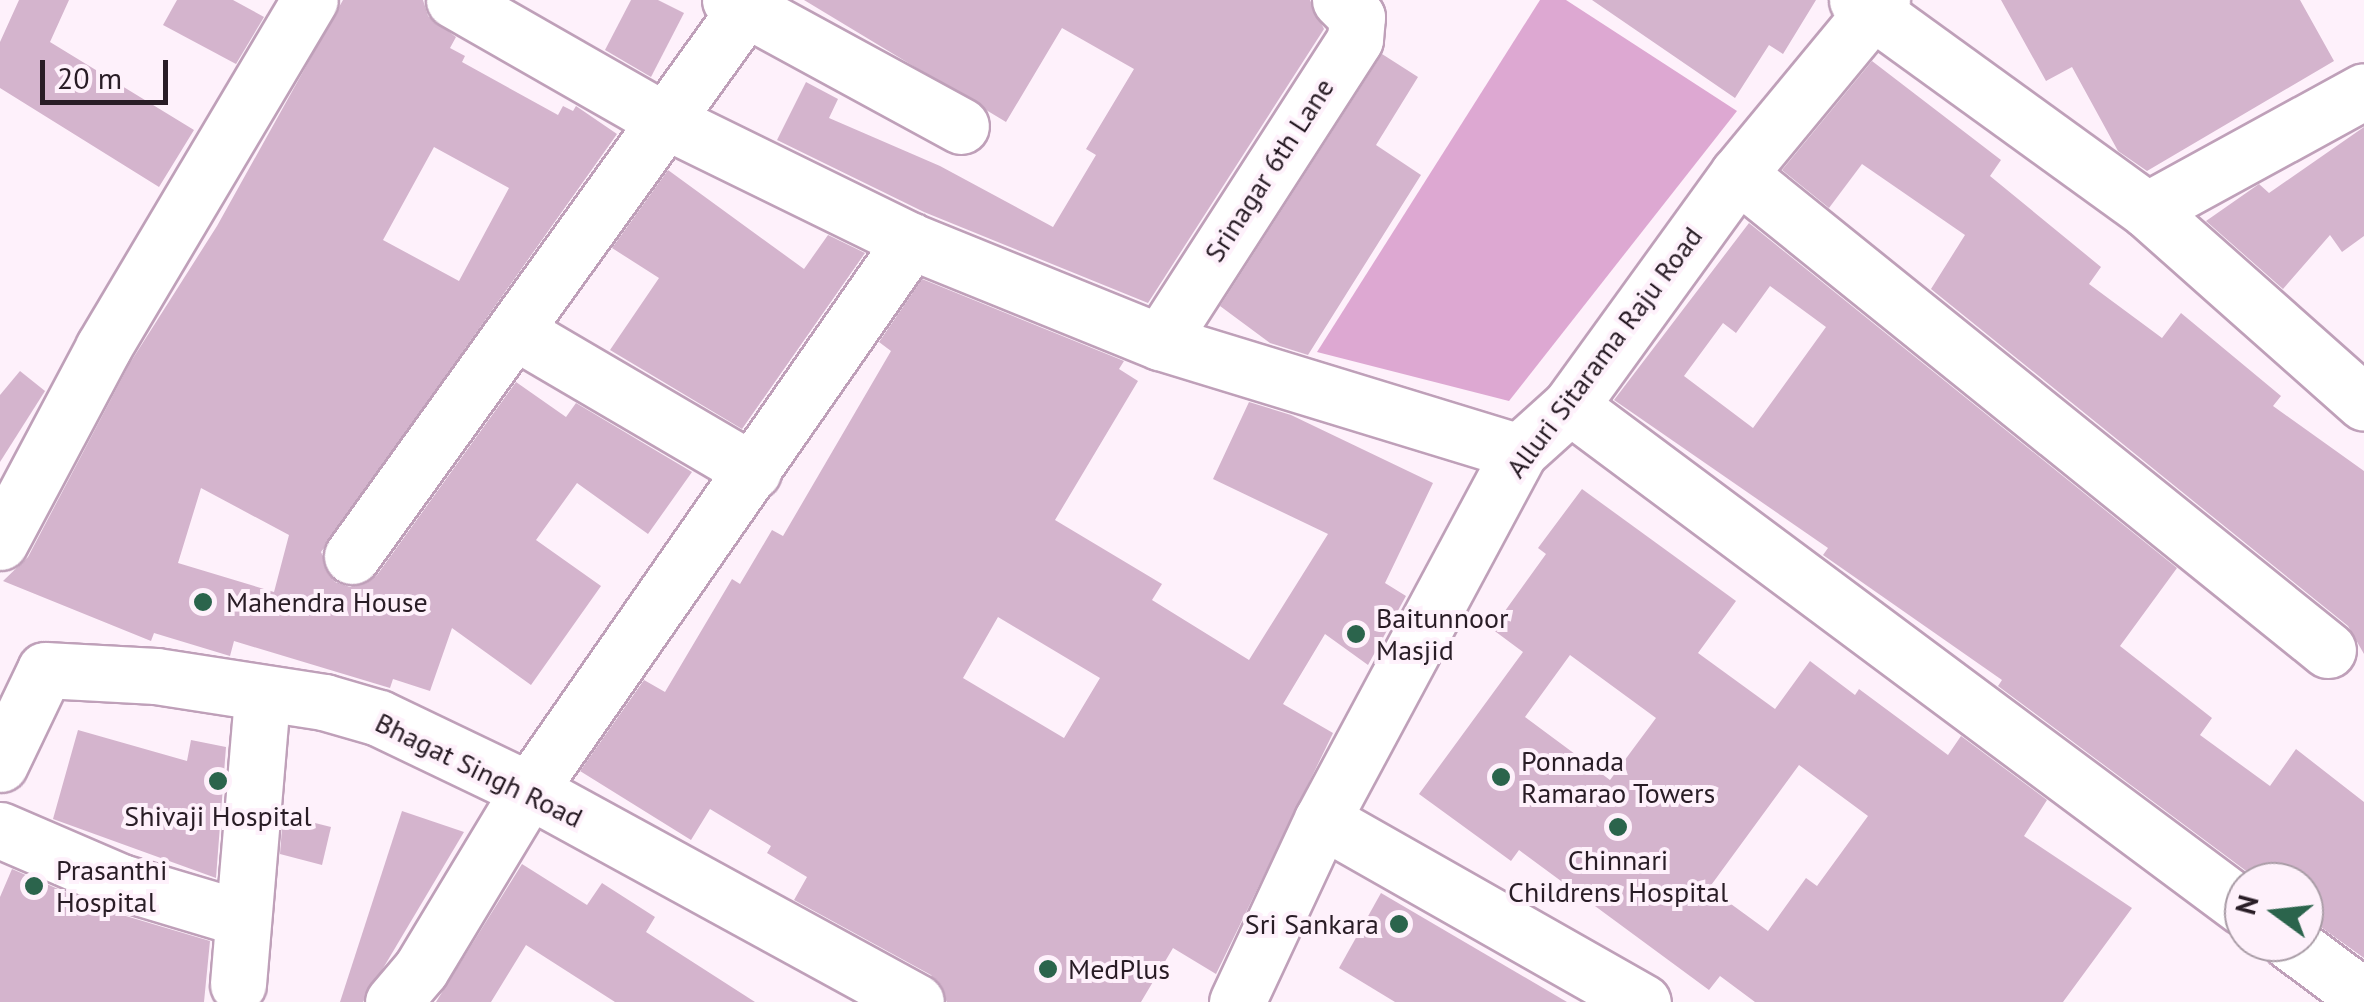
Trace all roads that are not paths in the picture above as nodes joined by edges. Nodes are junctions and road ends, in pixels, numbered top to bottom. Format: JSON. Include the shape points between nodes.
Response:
{"nodes":[{"id":1,"x":310,"y":0,"type":"edge"},
{"id":2,"x":454,"y":0,"type":"edge"},
{"id":3,"x":1340,"y":0,"type":"edge"},
{"id":4,"x":743,"y":3,"type":"edge"},
{"id":5,"x":1870,"y":3,"type":"edge"},
{"id":6,"x":2364,"y":91,"type":"edge"},
{"id":7,"x":662,"y":118,"type":"junction"},
{"id":8,"x":961,"y":126,"type":"dead end"},
{"id":9,"x":1738,"y":174,"type":"junction"},
{"id":10,"x":2147,"y":210,"type":"junction"},
{"id":11,"x":912,"y":240,"type":"junction"},
{"id":12,"x":516,"y":332,"type":"junction"},
{"id":13,"x":1160,"y":342,"type":"junction"},
{"id":14,"x":2364,"y":403,"type":"edge"},
{"id":15,"x":1570,"y":406,"type":"junction"},
{"id":16,"x":1519,"y":452,"type":"junction"},
{"id":17,"x":753,"y":471,"type":"junction"},
{"id":18,"x":0,"y":542,"type":"edge"},
{"id":19,"x":352,"y":556,"type":"dead end"},
{"id":20,"x":2328,"y":650,"type":"dead end"},
{"id":21,"x":23,"y":672,"type":"edge"},
{"id":22,"x":262,"y":696,"type":"junction"},
{"id":23,"x":0,"y":764,"type":"edge"},
{"id":24,"x":529,"y":790,"type":"junction"},
{"id":25,"x":1322,"y":820,"type":"junction"},
{"id":26,"x":0,"y":830,"type":"edge"},
{"id":27,"x":2224,"y":893,"type":"edge"},
{"id":28,"x":241,"y":918,"type":"junction"},
{"id":29,"x":2317,"y":962,"type":"edge"},
{"id":30,"x":238,"y":984,"type":"dead end"},
{"id":31,"x":2364,"y":997,"type":"edge"},
{"id":32,"x":394,"y":1002,"type":"edge"},
{"id":33,"x":916,"y":1002,"type":"edge"},
{"id":34,"x":1237,"y":1002,"type":"edge"},
{"id":35,"x":1643,"y":1002,"type":"edge"}],
"edges":[{"from":1,"to":18,"type":"street","via":[[103,348]]},
{"from":2,"to":7,"type":"street"},
{"from":3,"to":13,"type":"street","name":"Srinagar 6th Lane","via":[[1357,17],[1355,39]]},
{"from":4,"to":7,"type":"street"},
{"from":4,"to":8,"type":"street"},
{"from":5,"to":9,"type":"street","name":"Alluri Sitarama Raju Road"},
{"from":5,"to":10,"type":"street"},
{"from":6,"to":10,"type":"street"},
{"from":7,"to":11,"type":"street"},
{"from":7,"to":12,"type":"street"},
{"from":9,"to":15,"type":"street","name":"Alluri Sitarama Raju Road"},
{"from":9,"to":20,"type":"street"},
{"from":10,"to":14,"type":"street"},
{"from":11,"to":13,"type":"street"},
{"from":11,"to":17,"type":"street"},
{"from":12,"to":17,"type":"street"},
{"from":12,"to":19,"type":"street"},
{"from":13,"to":16,"type":"street"},
{"from":15,"to":16,"type":"street","name":"Alluri Sitarama Raju Road"},
{"from":15,"to":27,"type":"street"},
{"from":16,"to":25,"type":"street","name":"Alluri Sitarama Raju Road"},
{"from":17,"to":24,"type":"street"},
{"from":21,"to":22,"type":"street","name":"Bhagat Singh Road","via":[[156,676]]},
{"from":21,"to":23,"type":"street"},
{"from":22,"to":24,"type":"street","name":"Bhagat Singh Road","via":[[324,702],[379,718]]},
{"from":22,"to":28,"type":"street"},
{"from":24,"to":32,"type":"street","via":[[421,969]]},
{"from":24,"to":33,"type":"street","name":"Bhagat Singh Road"},
{"from":25,"to":34,"type":"street","name":"Alluri Sitarama Raju Road"},
{"from":25,"to":35,"type":"street"},
{"from":26,"to":28,"type":"street","via":[[121,882]]},
{"from":28,"to":30,"type":"street"},
{"from":29,"to":31,"type":"street"}]}
